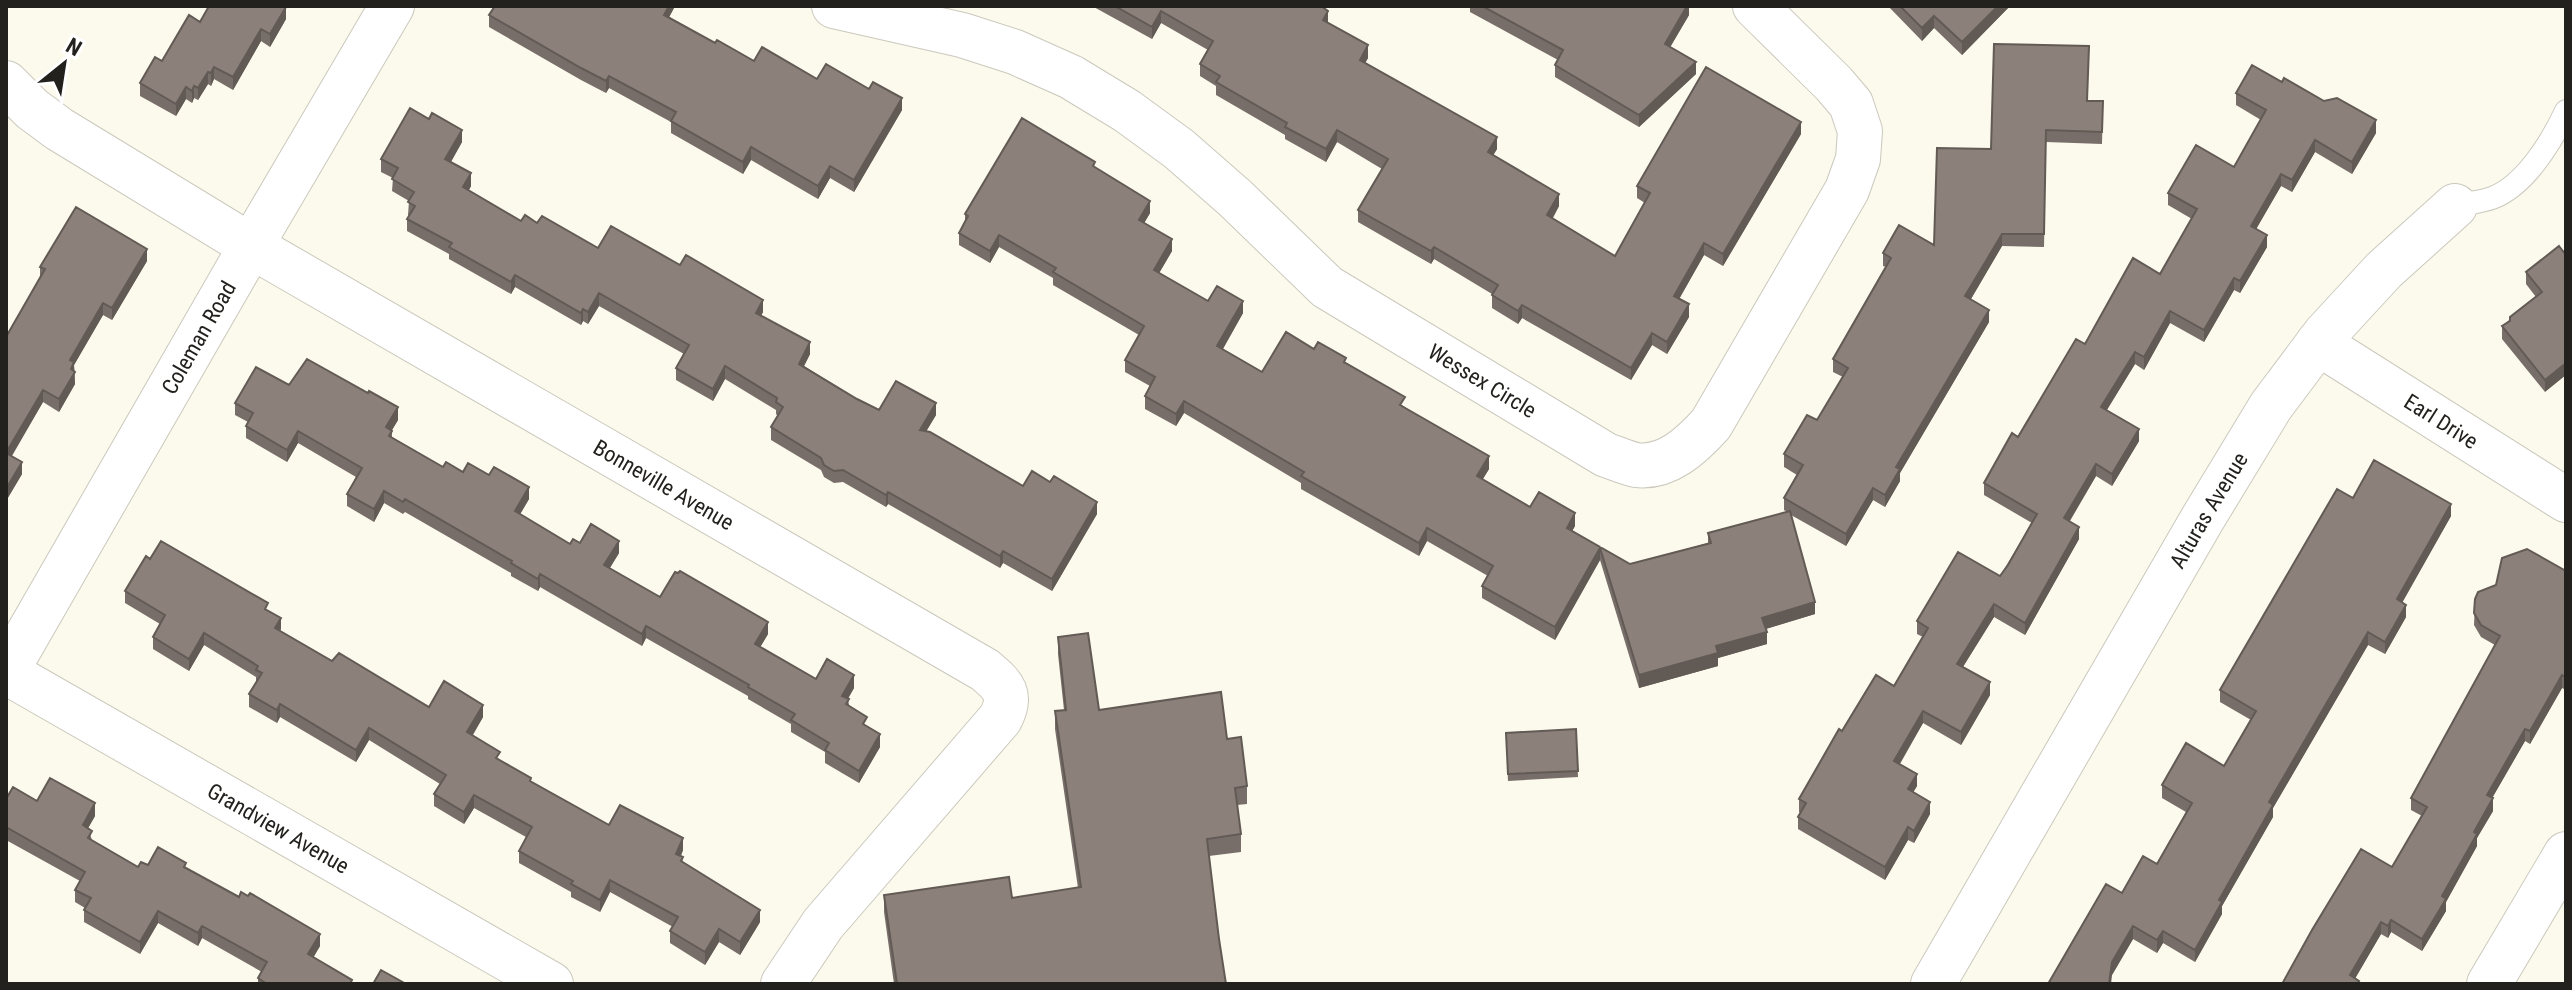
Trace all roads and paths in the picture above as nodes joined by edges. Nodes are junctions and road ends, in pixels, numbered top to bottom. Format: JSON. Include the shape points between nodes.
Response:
{"nodes":[{"id":1,"x":392,"y":6,"type":"edge"},
{"id":2,"x":834,"y":6,"type":"edge"},
{"id":3,"x":1755,"y":6,"type":"edge"},
{"id":4,"x":6,"y":83,"type":"edge"},
{"id":5,"x":2566,"y":111,"type":"edge"},
{"id":6,"x":2455,"y":206,"type":"joint"},
{"id":7,"x":251,"y":246,"type":"junction"},
{"id":8,"x":2318,"y":343,"type":"junction"},
{"id":9,"x":2566,"y":500,"type":"edge"},
{"id":10,"x":6,"y":672,"type":"edge"},
{"id":11,"x":2566,"y":854,"type":"edge"},
{"id":12,"x":551,"y":984,"type":"edge"},
{"id":13,"x":783,"y":984,"type":"edge"},
{"id":14,"x":1933,"y":984,"type":"edge"},
{"id":15,"x":2489,"y":984,"type":"edge"}],
"edges":[{"from":1,"to":7,"type":"street","name":"Coleman Road"},
{"from":2,"to":3,"type":"street","name":"Wessex Circle","via":[[962,35],[1071,77],[1179,149],[1327,287],[1606,455],[1638,465],[1665,461],[1693,444],[1711,424],[1847,190],[1858,159],[1860,131],[1851,104]]},
{"from":4,"to":7,"type":"street","name":"Bonneville Avenue","via":[[59,129]]},
{"from":5,"to":6,"type":"lane","name":"Alturas Avenue","via":[[2554,136],[2516,182],[2495,197]]},
{"from":6,"to":8,"type":"street","name":"Alturas Avenue","via":[[2384,270]]},
{"from":7,"to":10,"type":"street","name":"Coleman Road"},
{"from":7,"to":13,"type":"street","name":"Bonneville Avenue","via":[[1002,684],[1006,708],[1000,719],[823,924]]},
{"from":8,"to":9,"type":"street","name":"Earl Drive"},
{"from":8,"to":14,"type":"street","name":"Alturas Avenue","via":[[2271,406],[2203,518]]},
{"from":10,"to":12,"type":"street","name":"Grandview Avenue"},
{"from":11,"to":15,"type":"street"}]}
